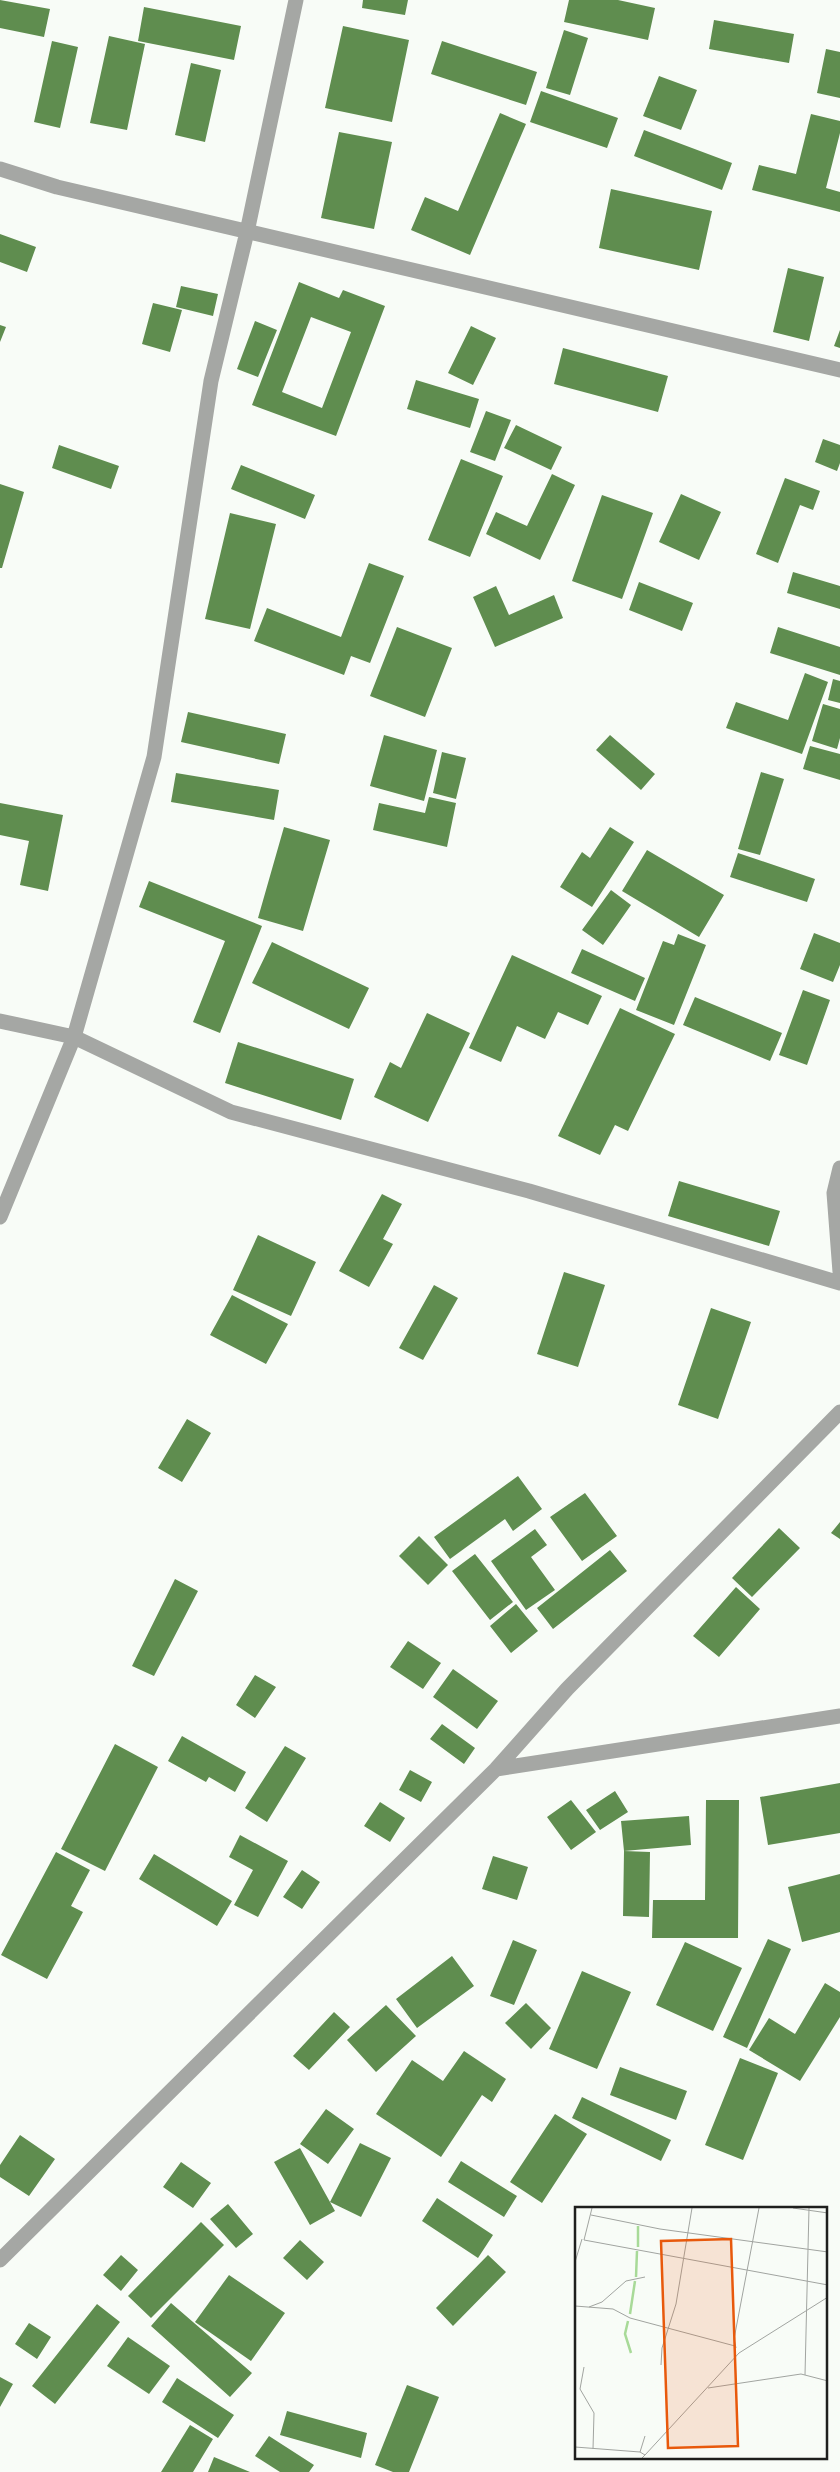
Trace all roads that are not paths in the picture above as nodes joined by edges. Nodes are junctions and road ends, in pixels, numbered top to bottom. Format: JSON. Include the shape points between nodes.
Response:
{"nodes":[{"id":1,"x":296,"y":0,"type":"edge"},
{"id":2,"x":0,"y":169,"type":"edge"},
{"id":3,"x":247,"y":232,"type":"junction"},
{"id":4,"x":840,"y":370,"type":"edge"},
{"id":5,"x":0,"y":1021,"type":"edge"},
{"id":6,"x":74,"y":1037,"type":"junction"},
{"id":7,"x":840,"y":1168,"type":"edge"},
{"id":8,"x":0,"y":1217,"type":"edge"},
{"id":9,"x":840,"y":1272,"type":"edge"},
{"id":10,"x":840,"y":1283,"type":"edge"},
{"id":11,"x":840,"y":1412,"type":"edge"},
{"id":12,"x":840,"y":1716,"type":"edge"},
{"id":13,"x":496,"y":1769,"type":"junction"},
{"id":14,"x":0,"y":2260,"type":"edge"}],
"edges":[{"from":1,"to":3,"type":"street"},
{"from":2,"to":3,"type":"street"},
{"from":3,"to":4,"type":"street"},
{"from":3,"to":6,"type":"street","via":[[211,381],[154,757]]},
{"from":5,"to":6,"type":"street"},
{"from":6,"to":8,"type":"street"},
{"from":6,"to":10,"type":"street","via":[[231,1112],[529,1191]]},
{"from":7,"to":9,"type":"street","via":[[834,1193]]},
{"from":11,"to":13,"type":"street","via":[[567,1689]]},
{"from":12,"to":13,"type":"street"},
{"from":13,"to":14,"type":"street"}]}
